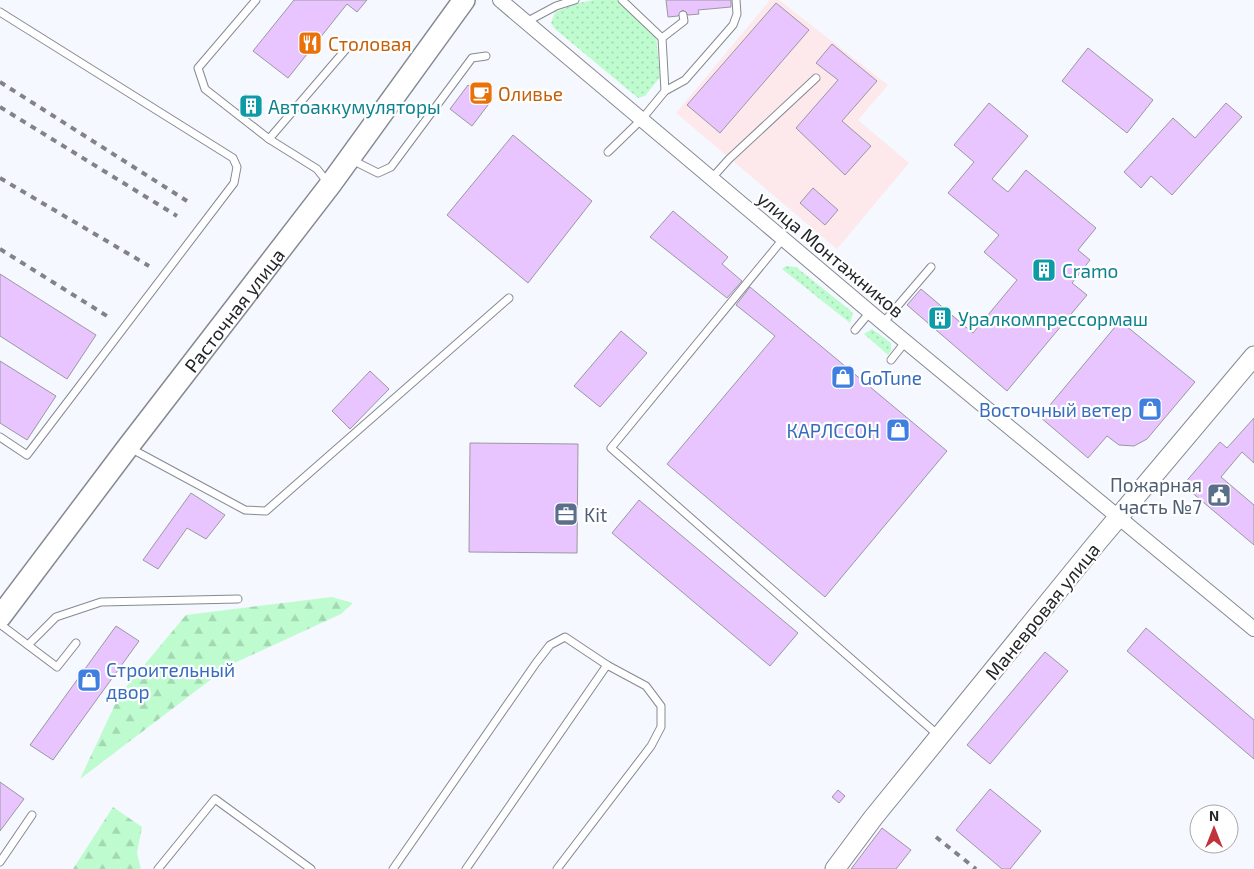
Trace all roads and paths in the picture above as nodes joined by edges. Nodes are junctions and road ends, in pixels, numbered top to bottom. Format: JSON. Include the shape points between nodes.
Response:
{"nodes":[{"id":1,"x":256,"y":0,"type":"edge"},
{"id":2,"x":464,"y":0,"type":"edge"},
{"id":3,"x":500,"y":0,"type":"edge"},
{"id":4,"x":575,"y":0,"type":"edge"},
{"id":5,"x":622,"y":0,"type":"edge"},
{"id":6,"x":736,"y":0,"type":"edge"},
{"id":7,"x":0,"y":12,"type":"edge"},
{"id":8,"x":683,"y":15,"type":"dead end"},
{"id":9,"x":528,"y":21,"type":"junction"},
{"id":10,"x":662,"y":38,"type":"junction"},
{"id":11,"x":347,"y":48,"type":"dead end"},
{"id":12,"x":486,"y":56,"type":"dead end"},
{"id":13,"x":816,"y":78,"type":"dead end"},
{"id":14,"x":665,"y":91,"type":"junction"},
{"id":15,"x":642,"y":120,"type":"junction"},
{"id":16,"x":269,"y":139,"type":"junction"},
{"id":17,"x":608,"y":152,"type":"dead end"},
{"id":18,"x":350,"y":159,"type":"junction"},
{"id":19,"x":712,"y":178,"type":"junction"},
{"id":20,"x":330,"y":185,"type":"junction"},
{"id":21,"x":784,"y":238,"type":"junction"},
{"id":22,"x":931,"y":267,"type":"dead end"},
{"id":23,"x":508,"y":298,"type":"dead end"},
{"id":24,"x":870,"y":312,"type":"junction"},
{"id":25,"x":883,"y":323,"type":"junction"},
{"id":26,"x":855,"y":330,"type":"dead end"},
{"id":27,"x":906,"y":341,"type":"junction"},
{"id":28,"x":891,"y":360,"type":"dead end"},
{"id":29,"x":1253,"y":360,"type":"edge"},
{"id":30,"x":0,"y":437,"type":"edge"},
{"id":31,"x":128,"y":447,"type":"junction"},
{"id":32,"x":1119,"y":516,"type":"junction"},
{"id":33,"x":238,"y":599,"type":"dead end"},
{"id":34,"x":0,"y":617,"type":"edge"},
{"id":35,"x":0,"y":624,"type":"edge"},
{"id":36,"x":1254,"y":629,"type":"edge"},
{"id":37,"x":76,"y":643,"type":"dead end"},
{"id":38,"x":28,"y":645,"type":"junction"},
{"id":39,"x":607,"y":664,"type":"junction"},
{"id":40,"x":940,"y":736,"type":"junction"},
{"id":41,"x":32,"y":815,"type":"dead end"},
{"id":42,"x":0,"y":862,"type":"edge"},
{"id":43,"x":158,"y":869,"type":"edge"},
{"id":44,"x":311,"y":869,"type":"edge"},
{"id":45,"x":393,"y":869,"type":"edge"},
{"id":46,"x":466,"y":869,"type":"edge"},
{"id":47,"x":557,"y":869,"type":"edge"},
{"id":48,"x":835,"y":869,"type":"edge"}],
"edges":[{"from":1,"to":16,"type":"lane","via":[[198,68],[205,89]]},
{"from":2,"to":18,"type":"main road","name":"Расточная улица"},
{"from":3,"to":9,"type":"street","name":"улица Монтажников"},
{"from":4,"to":9,"type":"lane"},
{"from":5,"to":10,"type":"lane"},
{"from":6,"to":14,"type":"lane","via":[[737,14],[733,25],[685,80]]},
{"from":7,"to":30,"type":"lane","via":[[233,158],[237,167],[234,182],[27,455]]},
{"from":8,"to":10,"type":"lane","via":[[684,21]]},
{"from":9,"to":15,"type":"street","name":"улица Монтажников"},
{"from":10,"to":14,"type":"lane"},
{"from":11,"to":16,"type":"lane"},
{"from":12,"to":18,"type":"lane","via":[[472,58],[391,167],[378,173]]},
{"from":13,"to":19,"type":"lane"},
{"from":14,"to":15,"type":"lane"},
{"from":15,"to":17,"type":"lane"},
{"from":15,"to":19,"type":"street","name":"улица Монтажников"},
{"from":16,"to":20,"type":"lane","via":[[317,169]]},
{"from":18,"to":20,"type":"main road","name":"Расточная улица"},
{"from":19,"to":21,"type":"street","name":"улица Монтажников"},
{"from":20,"to":31,"type":"main road","name":"Расточная улица"},
{"from":21,"to":24,"type":"street","name":"улица Монтажников"},
{"from":21,"to":40,"type":"lane","via":[[611,448]]},
{"from":22,"to":25,"type":"lane"},
{"from":23,"to":31,"type":"lane","via":[[266,511],[246,510]]},
{"from":24,"to":25,"type":"street","name":"улица Монтажников"},
{"from":24,"to":26,"type":"lane"},
{"from":25,"to":27,"type":"street","name":"улица Монтажников"},
{"from":27,"to":28,"type":"lane"},
{"from":27,"to":32,"type":"street","name":"улица Монтажников"},
{"from":29,"to":32,"type":"main road","name":"Маневровая улица"},
{"from":31,"to":34,"type":"main road","name":"Расточная улица"},
{"from":32,"to":36,"type":"street","name":"улица Монтажников"},
{"from":32,"to":40,"type":"main road","name":"Маневровая улица"},
{"from":33,"to":38,"type":"lane","via":[[101,602],[56,617]]},
{"from":35,"to":38,"type":"lane"},
{"from":37,"to":38,"type":"lane","via":[[57,667]]},
{"from":39,"to":45,"type":"lane","via":[[565,637],[550,645]]},
{"from":39,"to":46,"type":"lane"},
{"from":39,"to":47,"type":"lane","via":[[646,686],[661,706],[661,727],[651,746]]},
{"from":40,"to":48,"type":"main road","name":"Маневровая улица"},
{"from":41,"to":42,"type":"lane"},
{"from":43,"to":44,"type":"lane","via":[[215,799]]}]}
